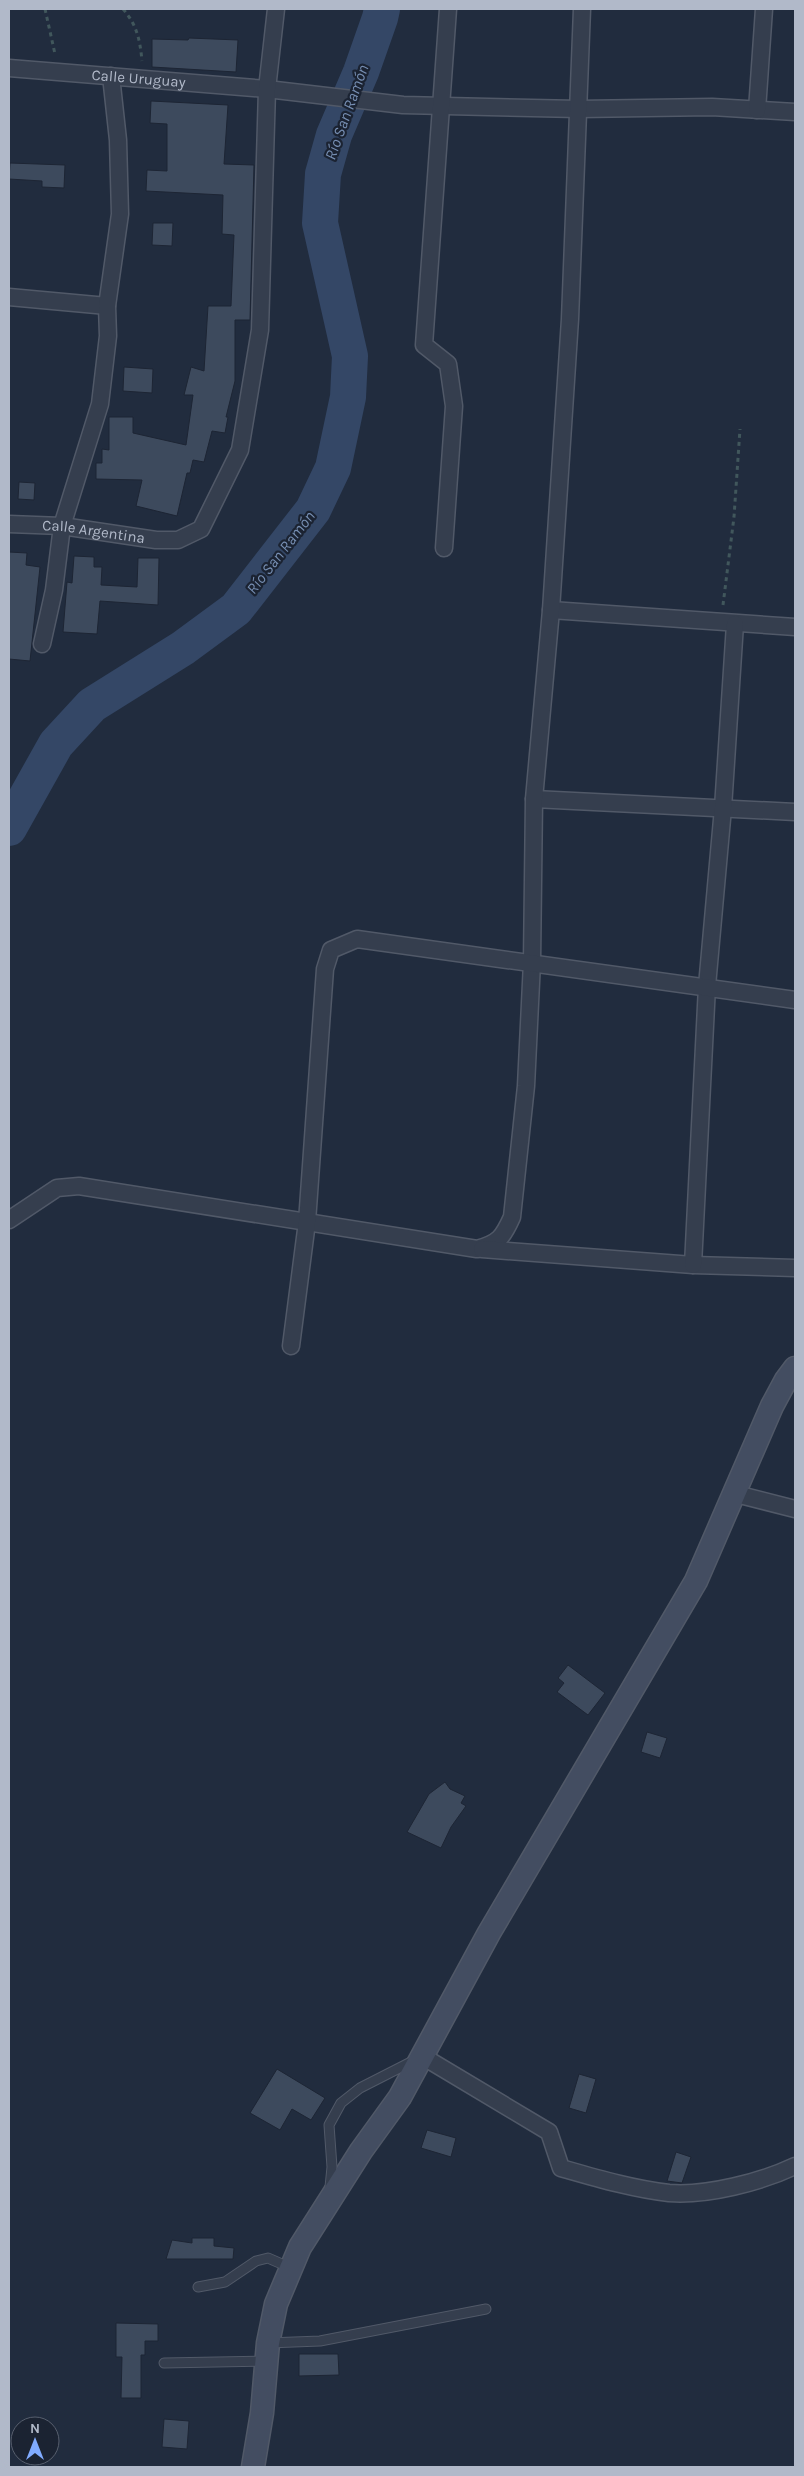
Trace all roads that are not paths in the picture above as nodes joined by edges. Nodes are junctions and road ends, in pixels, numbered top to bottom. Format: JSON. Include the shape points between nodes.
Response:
{"nodes":[{"id":1,"x":276,"y":9,"type":"edge"},
{"id":2,"x":448,"y":9,"type":"edge"},
{"id":3,"x":582,"y":9,"type":"edge"},
{"id":4,"x":764,"y":9,"type":"edge"},
{"id":5,"x":9,"y":68,"type":"edge"},
{"id":6,"x":111,"y":76,"type":"junction"},
{"id":7,"x":267,"y":89,"type":"junction"},
{"id":8,"x":442,"y":106,"type":"junction"},
{"id":9,"x":579,"y":109,"type":"junction"},
{"id":10,"x":757,"y":110,"type":"junction"},
{"id":11,"x":795,"y":112,"type":"edge"},
{"id":12,"x":9,"y":297,"type":"edge"},
{"id":13,"x":107,"y":306,"type":"junction"},
{"id":14,"x":9,"y":524,"type":"edge"},
{"id":15,"x":62,"y":526,"type":"junction"},
{"id":16,"x":444,"y":548,"type":"dead end"},
{"id":17,"x":550,"y":610,"type":"junction"},
{"id":18,"x":728,"y":624,"type":"junction"},
{"id":19,"x":795,"y":627,"type":"edge"},
{"id":20,"x":42,"y":644,"type":"dead end"},
{"id":21,"x":534,"y":799,"type":"junction"},
{"id":22,"x":723,"y":808,"type":"junction"},
{"id":23,"x":795,"y":812,"type":"edge"},
{"id":24,"x":532,"y":962,"type":"junction"},
{"id":25,"x":707,"y":986,"type":"junction"},
{"id":26,"x":795,"y":1000,"type":"edge"},
{"id":27,"x":9,"y":1220,"type":"edge"},
{"id":28,"x":307,"y":1222,"type":"junction"},
{"id":29,"x":477,"y":1249,"type":"junction"},
{"id":30,"x":693,"y":1265,"type":"junction"},
{"id":31,"x":795,"y":1268,"type":"edge"},
{"id":32,"x":291,"y":1346,"type":"dead end"},
{"id":33,"x":795,"y":1368,"type":"edge"},
{"id":34,"x":736,"y":1494,"type":"junction"},
{"id":35,"x":795,"y":1509,"type":"edge"},
{"id":36,"x":422,"y":2056,"type":"junction"},
{"id":37,"x":795,"y":2166,"type":"edge"},
{"id":38,"x":328,"y":2203,"type":"junction"},
{"id":39,"x":291,"y":2268,"type":"junction"},
{"id":40,"x":198,"y":2287,"type":"dead end"},
{"id":41,"x":486,"y":2309,"type":"dead end"},
{"id":42,"x":267,"y":2352,"type":"junction"},
{"id":43,"x":164,"y":2363,"type":"dead end"},
{"id":44,"x":253,"y":2467,"type":"edge"}],
"edges":[{"from":1,"to":7,"type":"street"},
{"from":2,"to":8,"type":"street"},
{"from":3,"to":9,"type":"street"},
{"from":4,"to":10,"type":"street"},
{"from":5,"to":6,"type":"street","name":"Calle Uruguay"},
{"from":6,"to":7,"type":"street","name":"Calle Uruguay"},
{"from":6,"to":13,"type":"street","via":[[118,140],[120,214]]},
{"from":7,"to":8,"type":"street","name":"Calle Uruguay","via":[[403,105]]},
{"from":7,"to":15,"type":"street","name":"Calle Argentina","via":[[260,330],[240,450],[202,529],[178,540],[156,540]]},
{"from":8,"to":9,"type":"street","name":"Calle Uruguay"},
{"from":8,"to":16,"type":"street","via":[[424,345],[448,364],[454,406]]},
{"from":9,"to":10,"type":"street","name":"Calle Uruguay","via":[[712,107]]},
{"from":9,"to":17,"type":"street","via":[[570,319]]},
{"from":10,"to":11,"type":"street","name":"Calle Uruguay"},
{"from":12,"to":13,"type":"street"},
{"from":13,"to":15,"type":"street","via":[[108,336],[100,404]]},
{"from":14,"to":15,"type":"street","name":"Calle Argentina"},
{"from":15,"to":20,"type":"street","via":[[54,590]]},
{"from":17,"to":18,"type":"street"},
{"from":17,"to":21,"type":"street"},
{"from":18,"to":19,"type":"street"},
{"from":18,"to":22,"type":"street"},
{"from":21,"to":22,"type":"street"},
{"from":21,"to":24,"type":"street"},
{"from":22,"to":23,"type":"street"},
{"from":22,"to":25,"type":"street"},
{"from":24,"to":25,"type":"street"},
{"from":24,"to":28,"type":"street","via":[[358,939],[331,950],[325,969]]},
{"from":24,"to":29,"type":"street","via":[[526,1086],[512,1216],[505,1233],[493,1245]]},
{"from":25,"to":26,"type":"street"},
{"from":25,"to":30,"type":"street"},
{"from":27,"to":28,"type":"street","via":[[57,1188],[79,1186]]},
{"from":28,"to":29,"type":"street"},
{"from":28,"to":32,"type":"street"},
{"from":29,"to":30,"type":"street"},
{"from":30,"to":31,"type":"street"},
{"from":33,"to":34,"type":"main road","via":[[772,1406]]},
{"from":34,"to":35,"type":"street"},
{"from":34,"to":36,"type":"main road","via":[[696,1582],[489,1933]]},
{"from":36,"to":37,"type":"street","via":[[549,2132],[561,2168],[605,2181],[670,2193],[728,2189]]},
{"from":36,"to":38,"type":"main road","via":[[400,2098]]},
{"from":36,"to":38,"type":"lane","via":[[360,2088],[341,2103],[329,2125],[332,2167]]},
{"from":38,"to":39,"type":"main road","via":[[300,2247]]},
{"from":39,"to":40,"type":"lane","via":[[268,2258],[256,2261],[225,2282]]},
{"from":39,"to":42,"type":"main road","via":[[276,2304]]},
{"from":41,"to":42,"type":"lane"},
{"from":42,"to":43,"type":"lane"},
{"from":42,"to":44,"type":"main road"}]}
